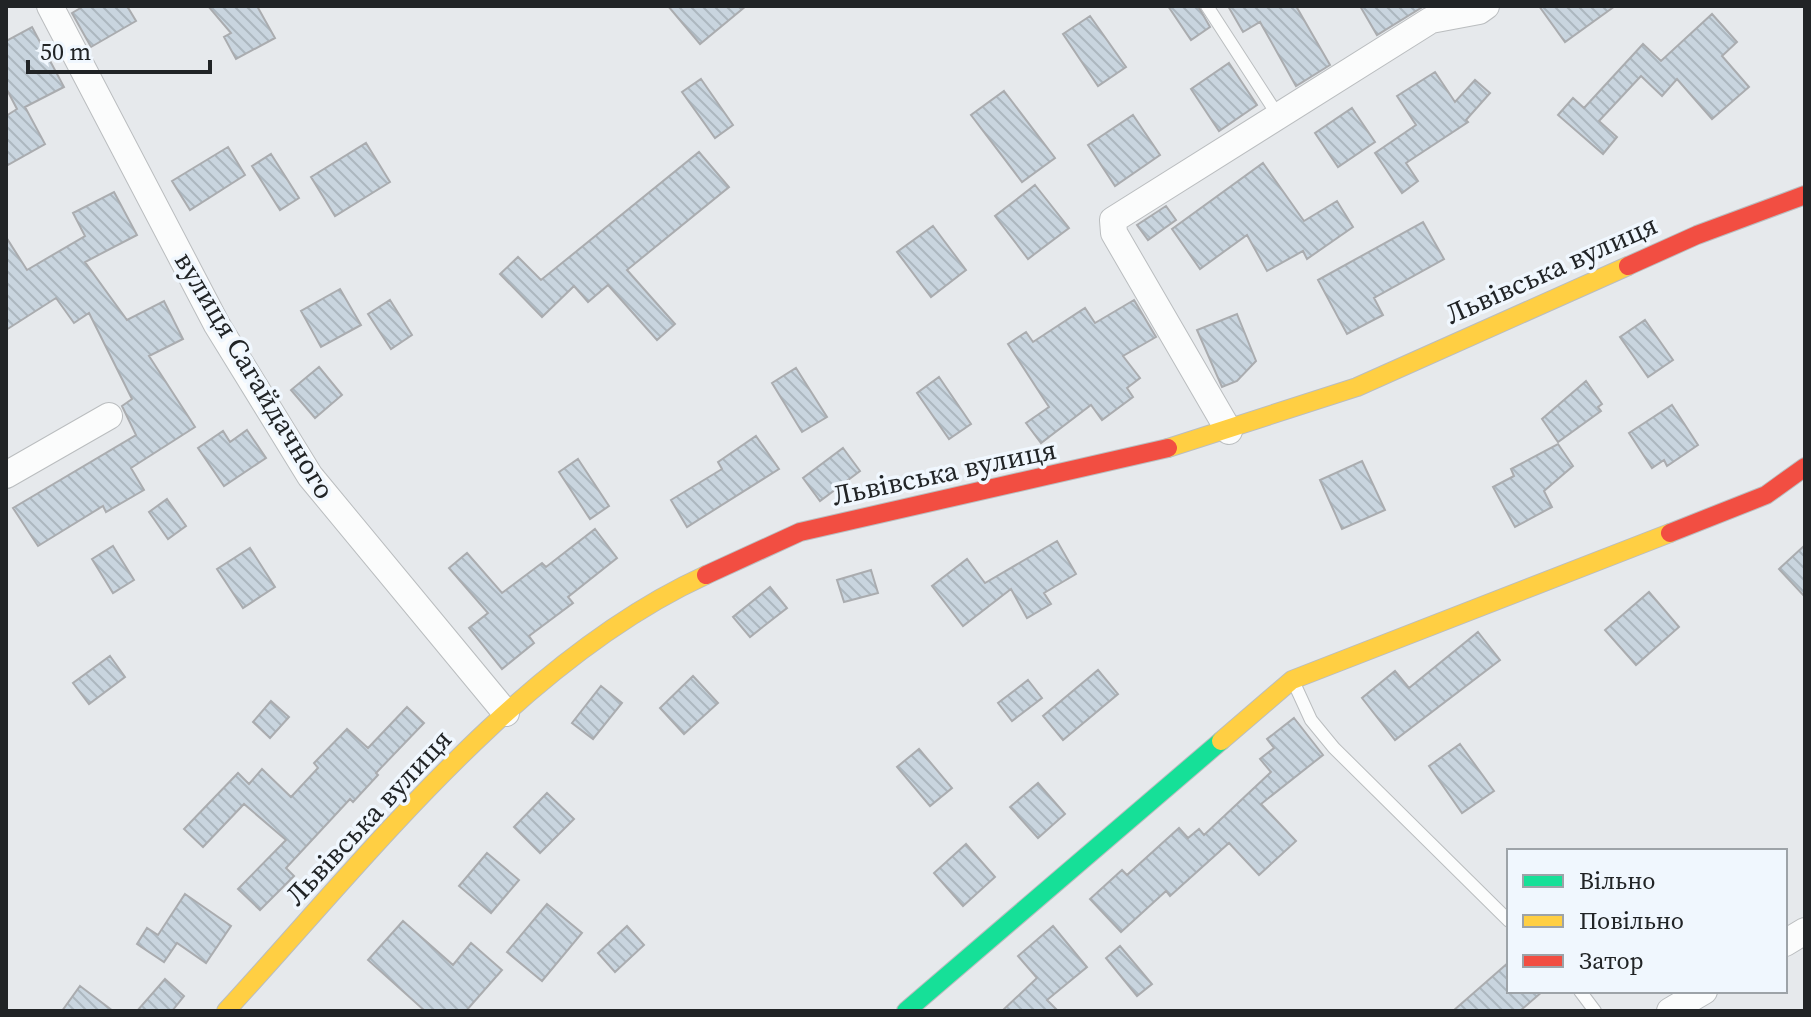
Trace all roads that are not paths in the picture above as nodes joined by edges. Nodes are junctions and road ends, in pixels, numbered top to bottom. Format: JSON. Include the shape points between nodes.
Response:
{"nodes":[{"id":1,"x":50,"y":6,"type":"edge"},
{"id":2,"x":1207,"y":6,"type":"edge"},
{"id":3,"x":1486,"y":6,"type":"edge"},
{"id":4,"x":1277,"y":114,"type":"junction"},
{"id":5,"x":1805,"y":195,"type":"edge"},
{"id":6,"x":109,"y":416,"type":"dead end"},
{"id":7,"x":1229,"y":431,"type":"junction"},
{"id":8,"x":1805,"y":467,"type":"edge"},
{"id":9,"x":6,"y":475,"type":"edge"},
{"id":10,"x":1292,"y":680,"type":"junction"},
{"id":11,"x":506,"y":713,"type":"junction"},
{"id":12,"x":1507,"y":919,"type":"edge"},
{"id":13,"x":1805,"y":931,"type":"edge"},
{"id":14,"x":1787,"y":942,"type":"edge"},
{"id":15,"x":1582,"y":993,"type":"edge"},
{"id":16,"x":1701,"y":993,"type":"edge"},
{"id":17,"x":226,"y":1011,"type":"edge"},
{"id":18,"x":906,"y":1011,"type":"edge"},
{"id":19,"x":1595,"y":1011,"type":"edge"},
{"id":20,"x":1670,"y":1011,"type":"edge"}],
"edges":[{"from":1,"to":11,"type":"street","name":"вулиця Сагайдачного","via":[[217,325],[310,476]]},
{"from":2,"to":4,"type":"lane"},
{"from":3,"to":4,"type":"street","via":[[1431,20]]},
{"from":4,"to":7,"type":"street","via":[[1113,220],[1114,233]]},
{"from":5,"to":7,"type":"main road","name":"Львівська вулиця","via":[[1697,235],[1357,387]]},
{"from":6,"to":9,"type":"street"},
{"from":7,"to":11,"type":"main road","name":"Львівська вулиця","via":[[1114,463],[800,532],[660,596],[583,648]]},
{"from":8,"to":10,"type":"main road","via":[[1766,495]]},
{"from":10,"to":12,"type":"lane","via":[[1311,720],[1334,748]]},
{"from":10,"to":18,"type":"main road"},
{"from":11,"to":17,"type":"main road","name":"Львівська вулиця"},
{"from":13,"to":14,"type":"street"},
{"from":15,"to":19,"type":"lane"},
{"from":16,"to":20,"type":"street"}]}
